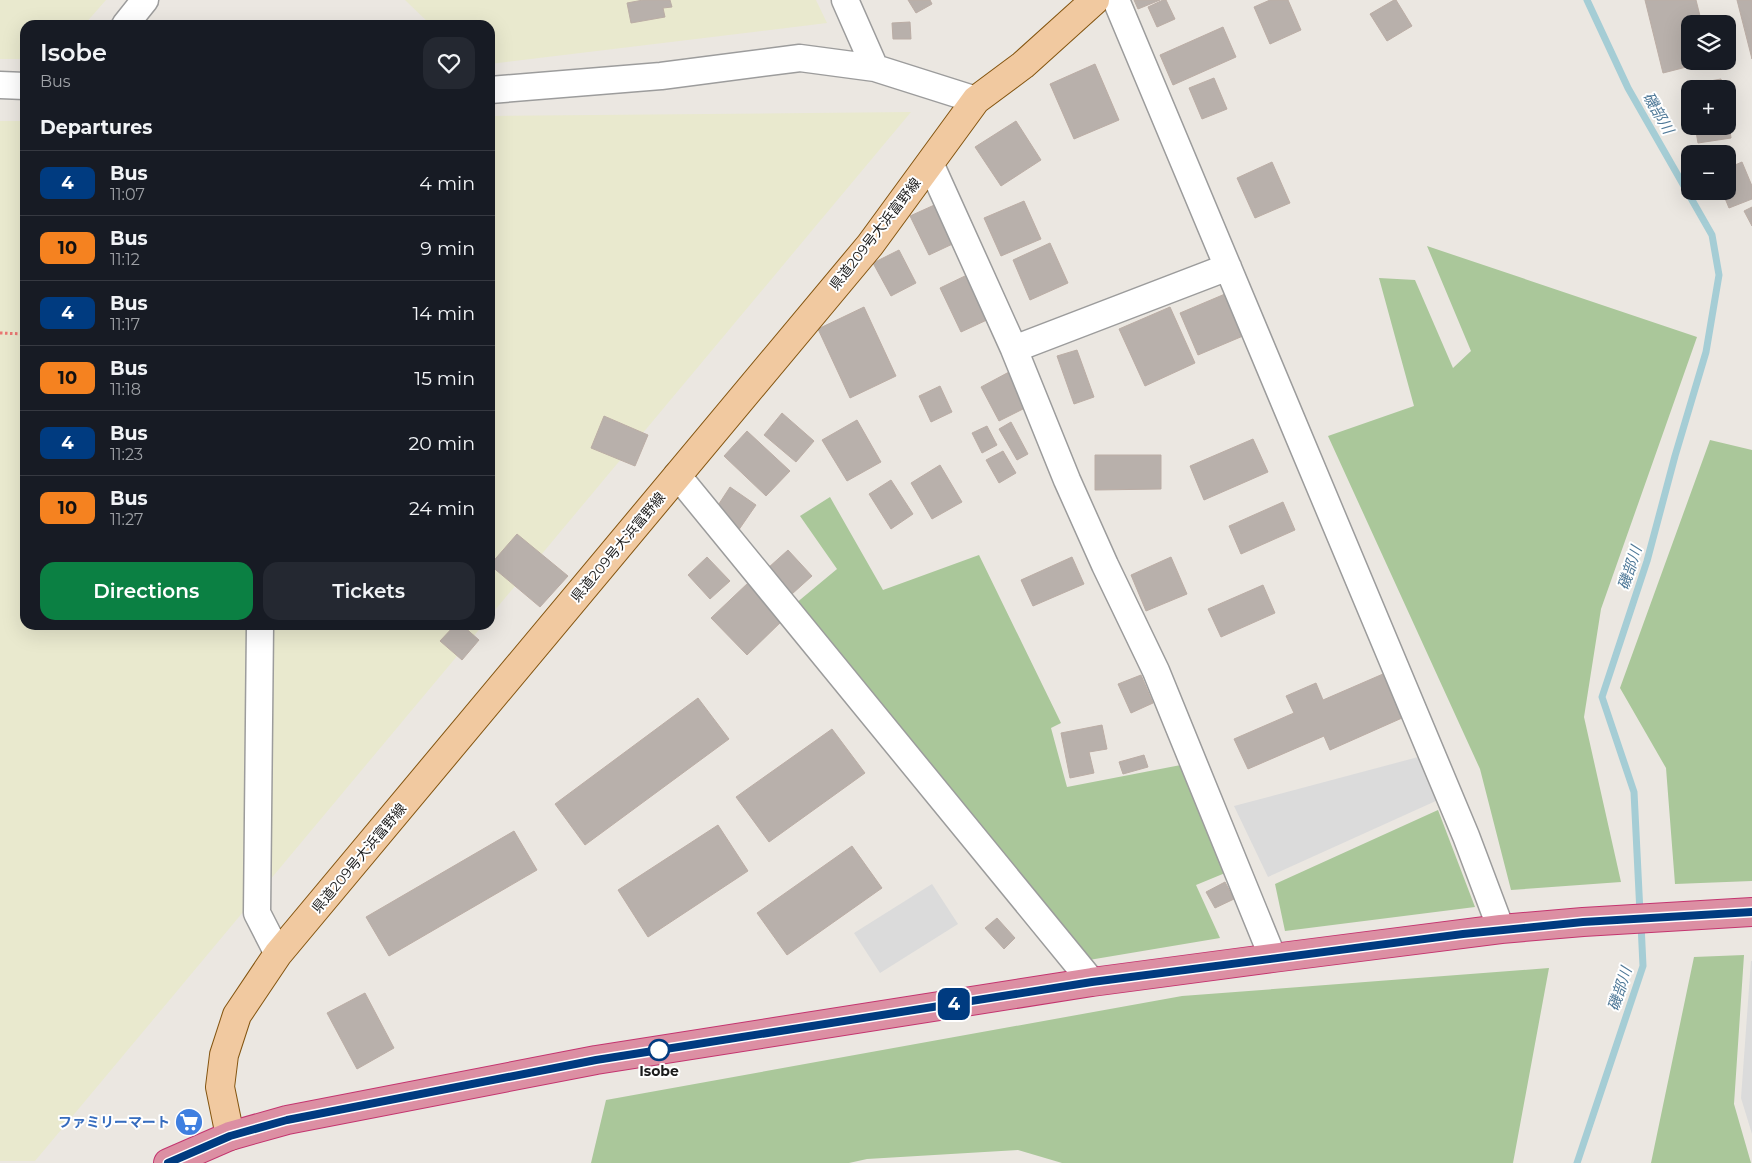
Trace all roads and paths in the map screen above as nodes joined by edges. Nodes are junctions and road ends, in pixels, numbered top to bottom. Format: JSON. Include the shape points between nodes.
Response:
{"nodes":[{"id":1,"x":145,"y":0,"type":"edge"},
{"id":2,"x":845,"y":0,"type":"edge"},
{"id":3,"x":1095,"y":0,"type":"edge"},
{"id":4,"x":1116,"y":0,"type":"edge"},
{"id":5,"x":129,"y":20,"type":"edge"},
{"id":6,"x":875,"y":68,"type":"junction"},
{"id":7,"x":0,"y":86,"type":"edge"},
{"id":8,"x":20,"y":86,"type":"edge"},
{"id":9,"x":495,"y":90,"type":"edge"},
{"id":10,"x":976,"y":100,"type":"junction"},
{"id":11,"x":930,"y":162,"type":"junction"},
{"id":12,"x":1228,"y":266,"type":"junction"},
{"id":13,"x":0,"y":333,"type":"edge"},
{"id":14,"x":20,"y":334,"type":"edge"},
{"id":15,"x":1014,"y":349,"type":"junction"},
{"id":16,"x":677,"y":475,"type":"junction"},
{"id":17,"x":260,"y":630,"type":"edge"},
{"id":18,"x":1752,"y":912,"type":"edge"},
{"id":19,"x":1502,"y":929,"type":"junction"},
{"id":20,"x":278,"y":954,"type":"junction"},
{"id":21,"x":1273,"y":958,"type":"junction"},
{"id":22,"x":1092,"y":982,"type":"junction"},
{"id":23,"x":230,"y":1136,"type":"junction"},
{"id":24,"x":168,"y":1163,"type":"edge"}],
"edges":[{"from":1,"to":5,"type":"street"},
{"from":2,"to":6,"type":"street"},
{"from":3,"to":10,"type":"main road","name":"県道209号大浜富野線","via":[[1023,65]]},
{"from":4,"to":12,"type":"street"},
{"from":6,"to":9,"type":"street","via":[[800,58],[661,76]]},
{"from":6,"to":10,"type":"street"},
{"from":7,"to":8,"type":"street"},
{"from":10,"to":11,"type":"main road","name":"県道209号大浜富野線"},
{"from":11,"to":15,"type":"street"},
{"from":11,"to":16,"type":"main road","name":"県道209号大浜富野線","via":[[870,245]]},
{"from":12,"to":15,"type":"street"},
{"from":12,"to":19,"type":"street"},
{"from":13,"to":14,"type":"path"},
{"from":15,"to":21,"type":"street","via":[[1067,480],[1156,671]]},
{"from":16,"to":20,"type":"main road","name":"県道209号大浜富野線"},
{"from":16,"to":22,"type":"street"},
{"from":17,"to":20,"type":"street","via":[[257,913]]},
{"from":18,"to":19,"type":"highway"},
{"from":19,"to":21,"type":"highway"},
{"from":20,"to":23,"type":"main road","name":"県道209号大浜富野線","via":[[237,1016],[224,1055],[220,1087]]},
{"from":21,"to":22,"type":"highway"},
{"from":22,"to":23,"type":"highway","via":[[596,1060],[287,1120]]},
{"from":23,"to":24,"type":"highway"}]}
